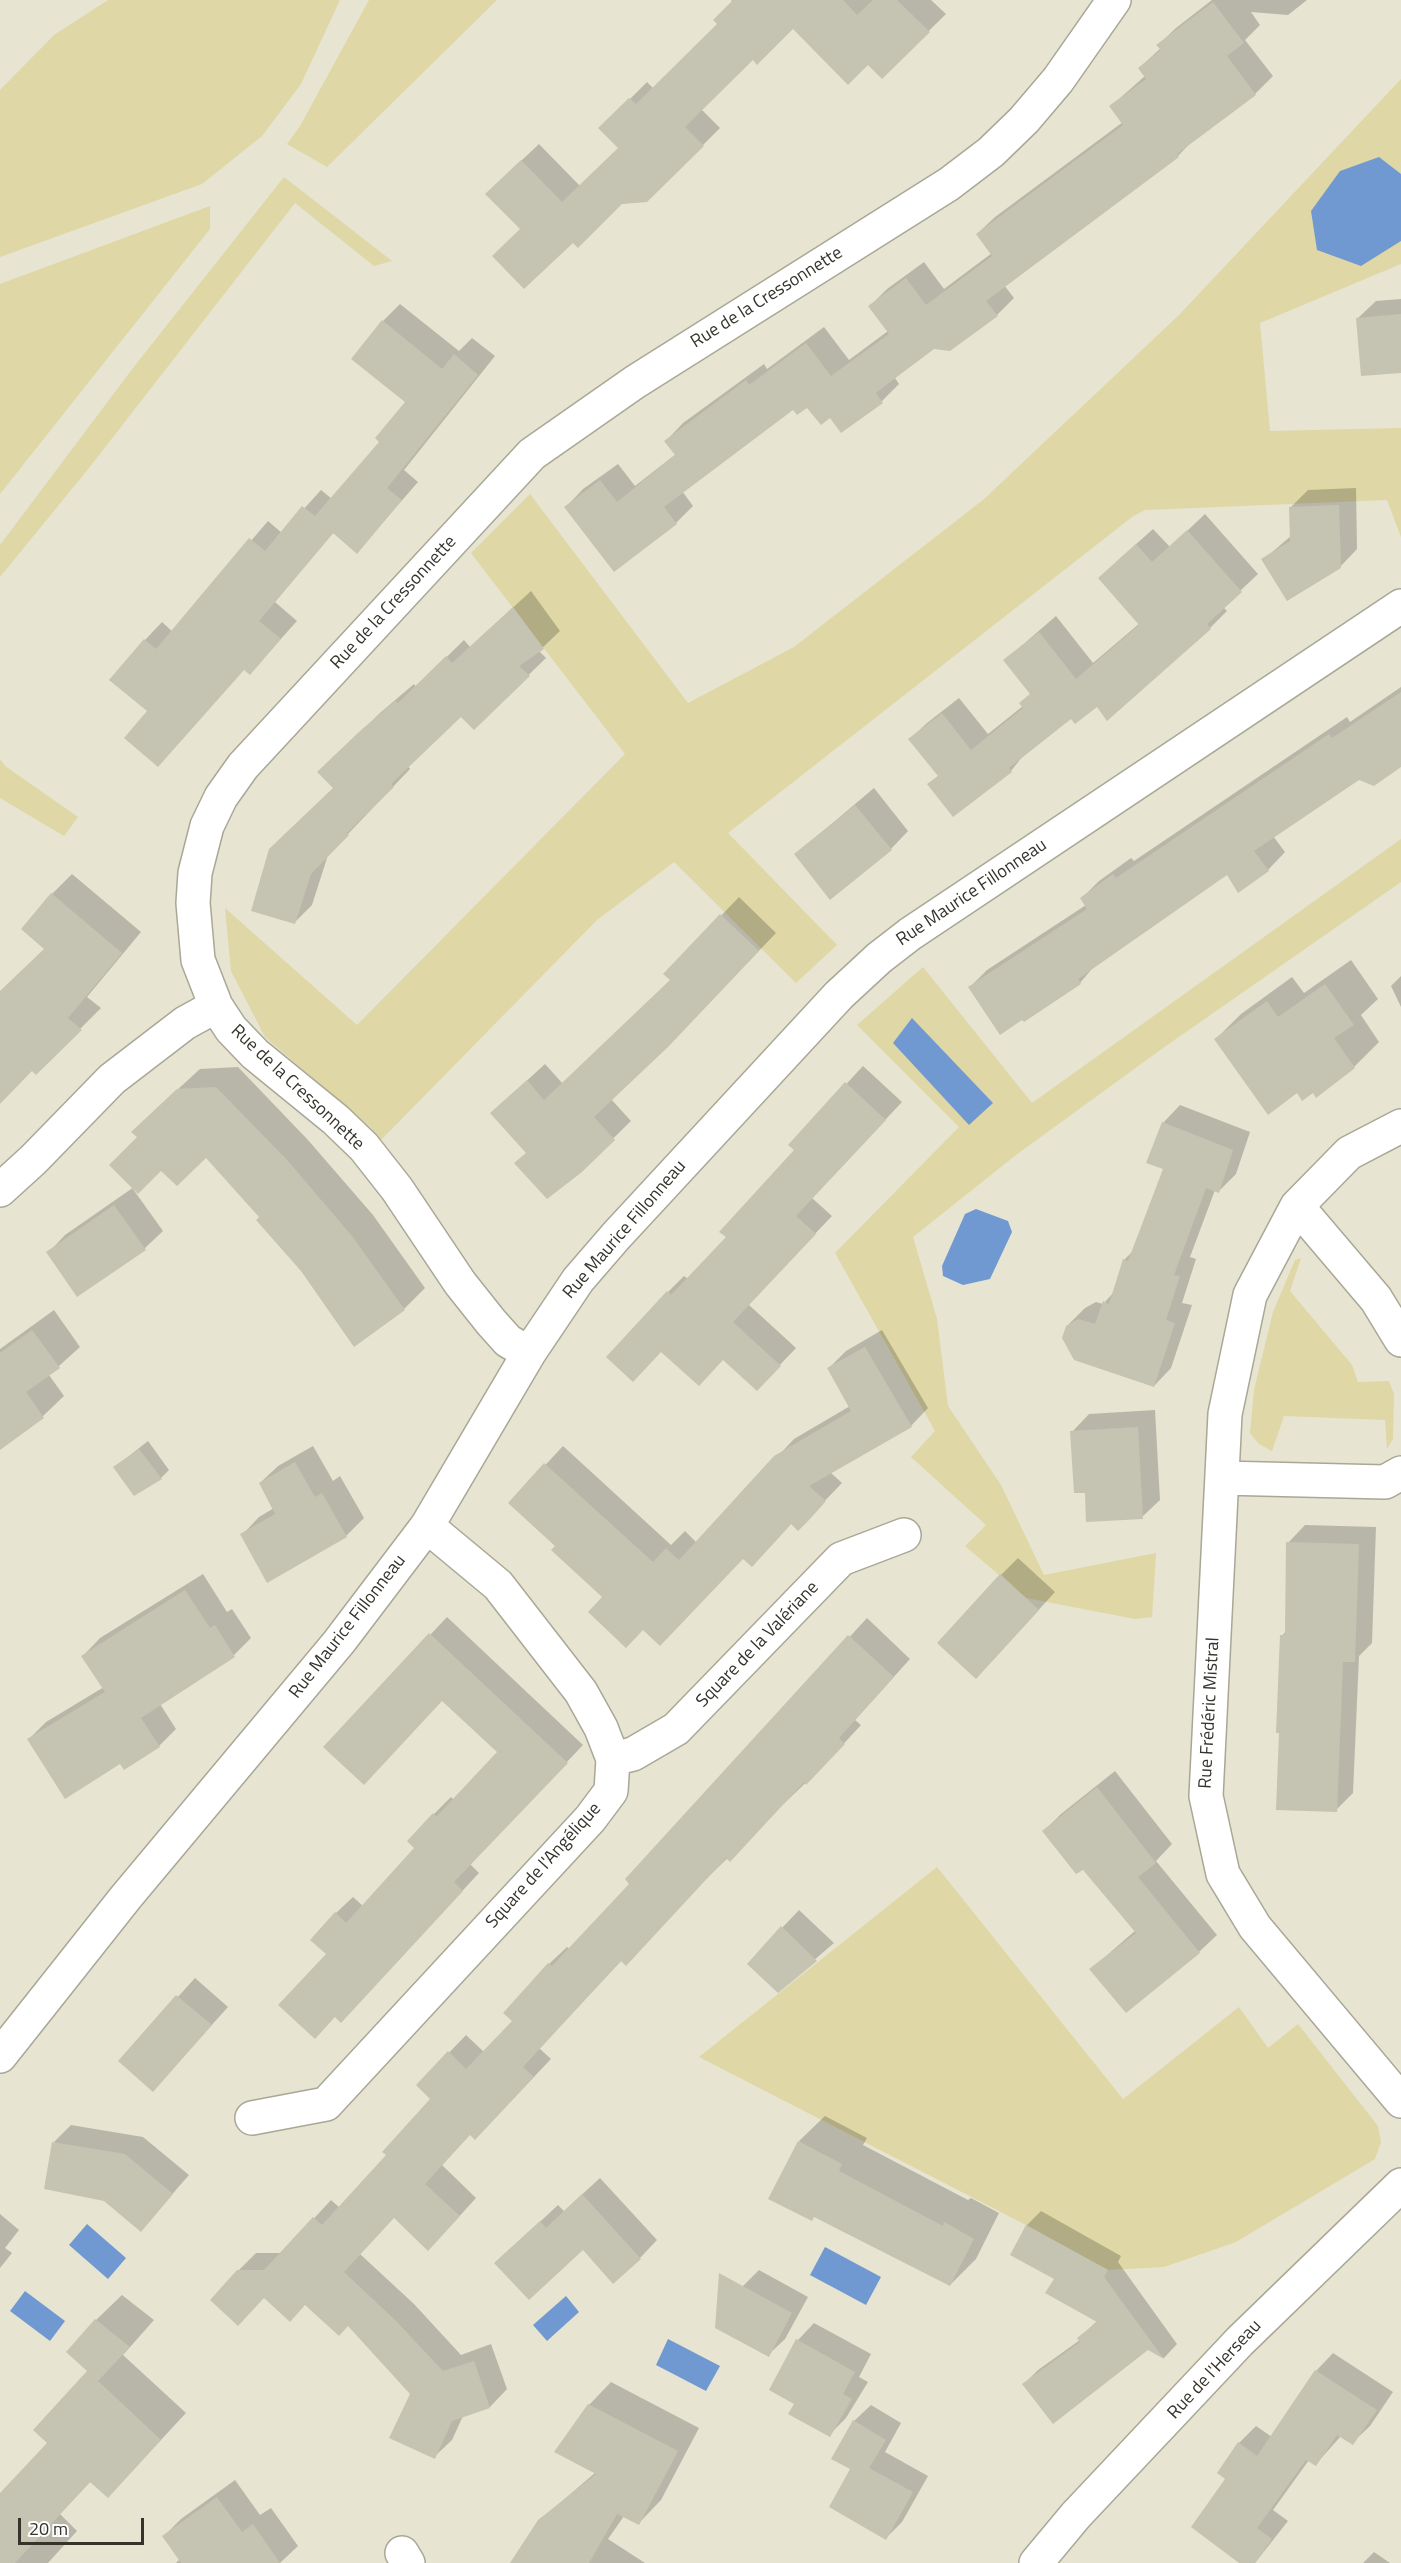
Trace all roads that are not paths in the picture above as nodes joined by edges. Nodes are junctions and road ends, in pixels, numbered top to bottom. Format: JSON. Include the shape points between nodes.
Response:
{"nodes":[{"id":1,"x":1114,"y":0,"type":"edge"},
{"id":2,"x":1401,"y":606,"type":"edge"},
{"id":3,"x":216,"y":1006,"type":"junction"},
{"id":4,"x":1401,"y":1126,"type":"edge"},
{"id":5,"x":0,"y":1190,"type":"edge"},
{"id":6,"x":1297,"y":1206,"type":"junction"},
{"id":7,"x":1401,"y":1340,"type":"edge"},
{"id":8,"x":529,"y":1353,"type":"junction"},
{"id":9,"x":1401,"y":1473,"type":"edge"},
{"id":10,"x":1222,"y":1478,"type":"junction"},
{"id":11,"x":427,"y":1526,"type":"junction"},
{"id":12,"x":904,"y":1535,"type":"dead end"},
{"id":13,"x":613,"y":1759,"type":"junction"},
{"id":14,"x":0,"y":2056,"type":"edge"},
{"id":15,"x":1401,"y":2101,"type":"edge"},
{"id":16,"x":252,"y":2118,"type":"dead end"},
{"id":17,"x":1401,"y":2184,"type":"edge"},
{"id":18,"x":1036,"y":2563,"type":"edge"}],
"edges":[{"from":1,"to":3,"type":"street","name":"Rue de la Cressonnette","via":[[1058,80],[991,152],[948,184],[635,382],[532,454],[243,766],[207,826],[195,873],[193,903],[198,960]]},
{"from":2,"to":8,"type":"street","name":"Rue Maurice Fillonneau","via":[[879,958],[839,995],[616,1236],[578,1280]]},
{"from":3,"to":5,"type":"street","via":[[185,1023],[112,1079]]},
{"from":3,"to":8,"type":"street","name":"Rue de la Cressonnette","via":[[231,1029],[255,1053],[364,1147],[460,1283],[508,1341]]},
{"from":4,"to":6,"type":"street","name":"Rue Frédéric Mistral","via":[[1349,1153]]},
{"from":6,"to":7,"type":"street","via":[[1376,1299]]},
{"from":6,"to":10,"type":"street","name":"Rue Frédéric Mistral","via":[[1250,1295],[1225,1414]]},
{"from":8,"to":11,"type":"street","name":"Rue Maurice Fillonneau"},
{"from":9,"to":10,"type":"street","via":[[1385,1482]]},
{"from":10,"to":15,"type":"street","name":"Rue Frédéric Mistral","via":[[1206,1796],[1223,1875],[1255,1927]]},
{"from":11,"to":13,"type":"street","name":"Square de l'Angélique","via":[[498,1585],[581,1692]]},
{"from":11,"to":14,"type":"street","name":"Rue Maurice Fillonneau","via":[[339,1642],[126,1897]]},
{"from":12,"to":13,"type":"street","name":"Square de la Valériane","via":[[842,1559],[676,1729],[633,1754]]},
{"from":13,"to":16,"type":"street","name":"Square de l'Angélique","via":[[610,1791],[590,1819],[326,2104]]},
{"from":17,"to":18,"type":"street","name":"Rue de l'Herseau","via":[[1240,2341],[1076,2515]]}]}
